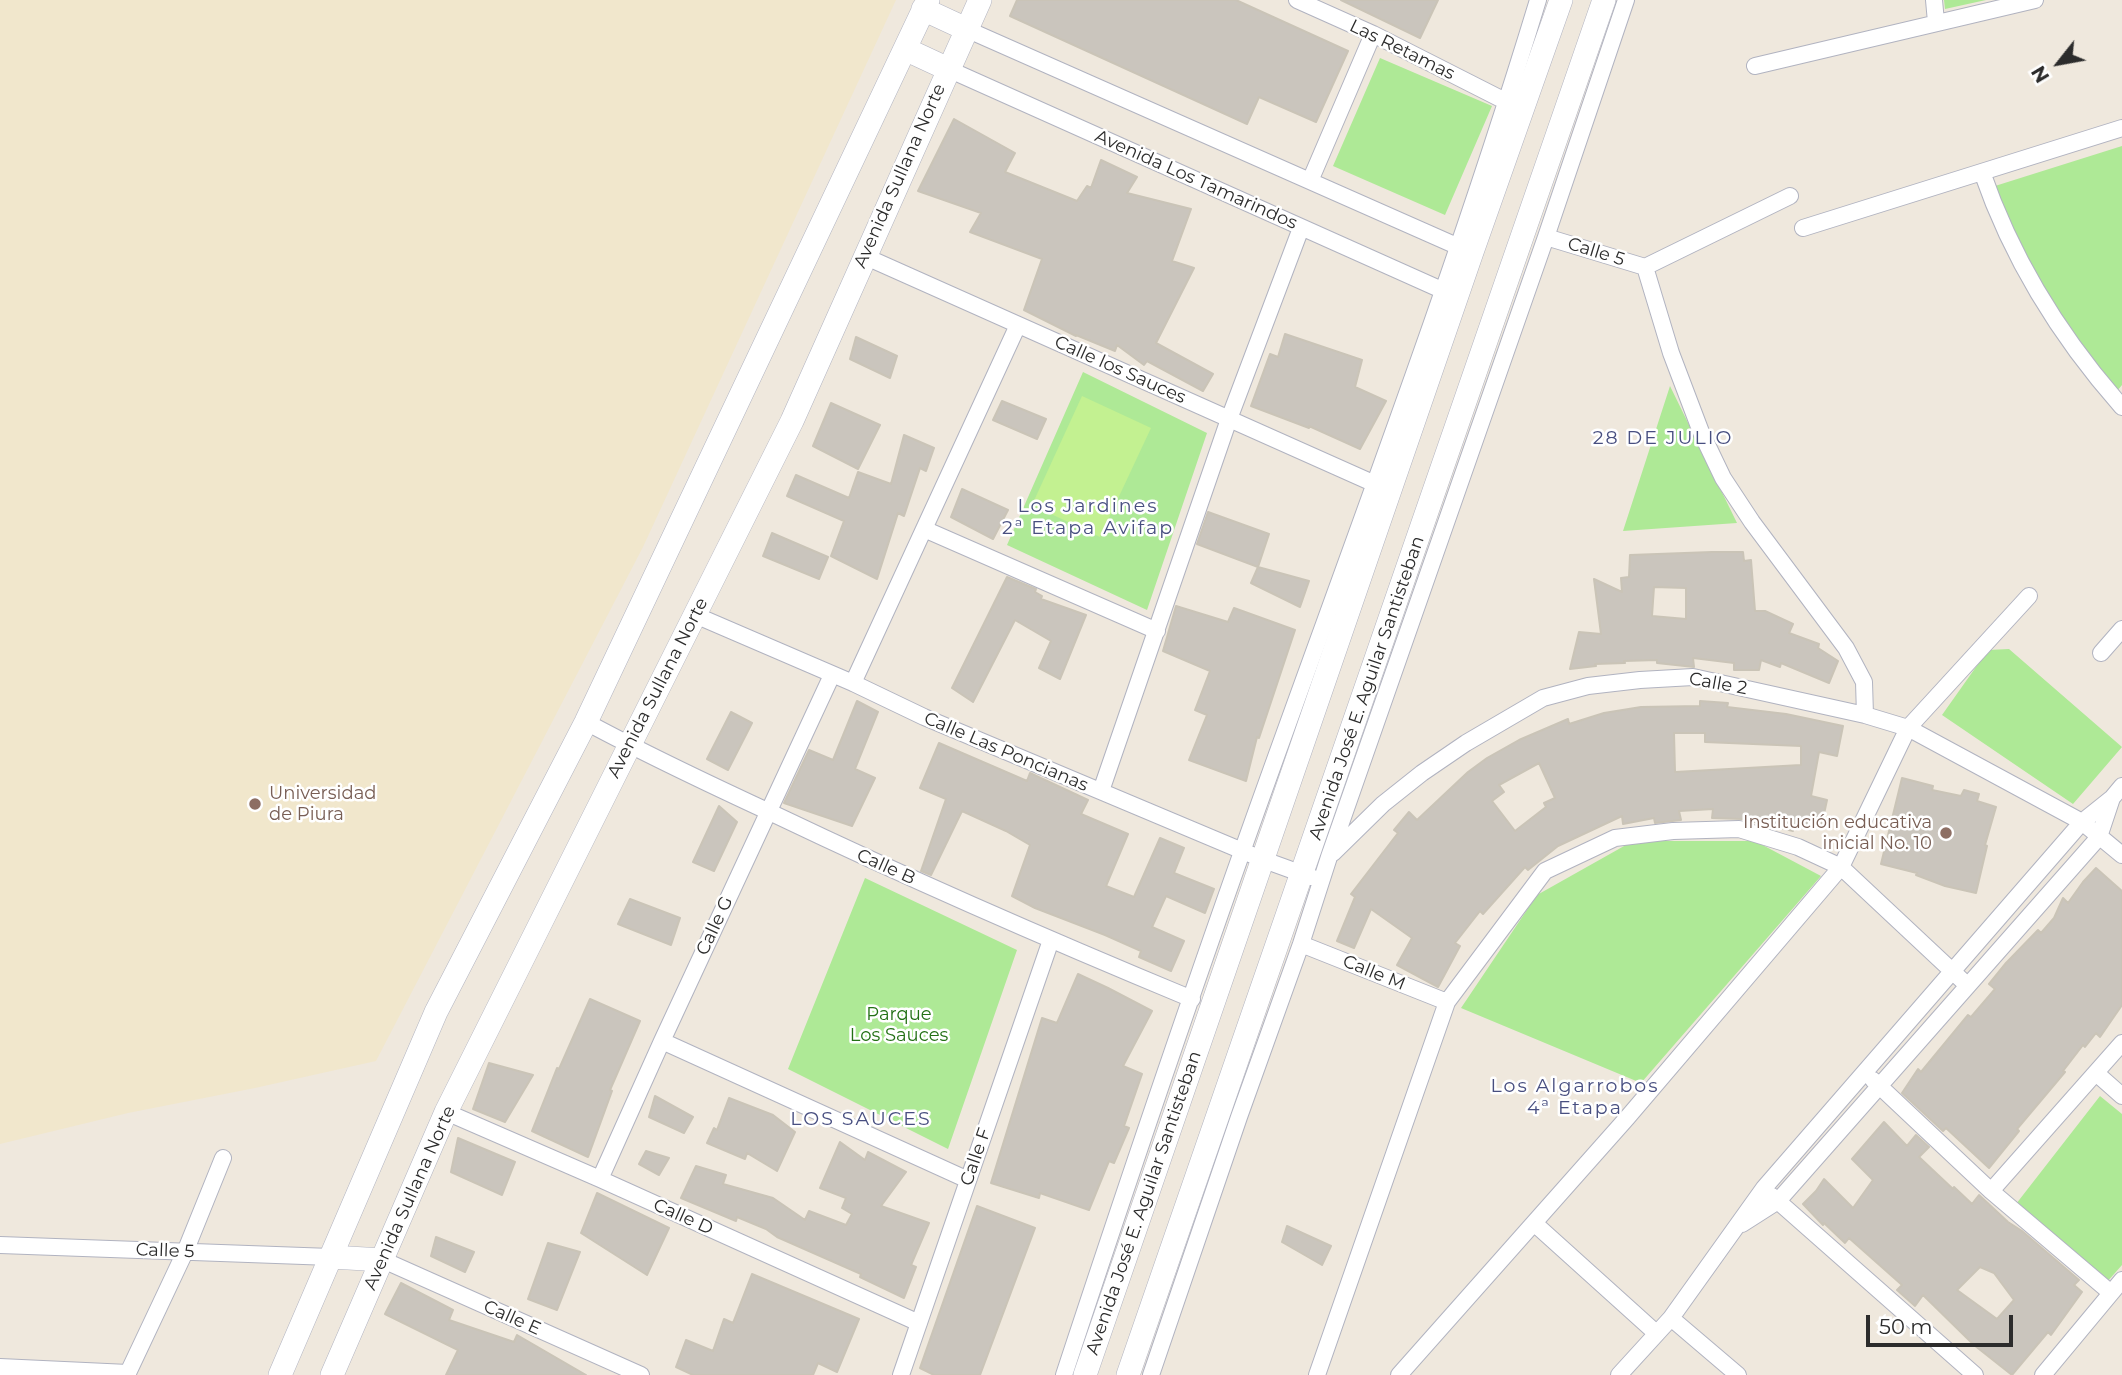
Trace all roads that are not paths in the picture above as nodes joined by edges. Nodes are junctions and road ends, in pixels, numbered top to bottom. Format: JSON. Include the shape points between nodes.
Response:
{"nodes":[{"id":1,"x":980,"y":0,"type":"edge"},
{"id":2,"x":1297,"y":0,"type":"edge"},
{"id":3,"x":1538,"y":0,"type":"edge"},
{"id":4,"x":1561,"y":0,"type":"edge"},
{"id":5,"x":1604,"y":0,"type":"edge"},
{"id":6,"x":1626,"y":0,"type":"edge"},
{"id":7,"x":1934,"y":0,"type":"edge"},
{"id":8,"x":2035,"y":0,"type":"edge"},
{"id":9,"x":925,"y":5,"type":"edge"},
{"id":10,"x":1936,"y":22,"type":"junction"},
{"id":11,"x":966,"y":29,"type":"junction"},
{"id":12,"x":1373,"y":34,"type":"junction"},
{"id":13,"x":905,"y":49,"type":"junction"},
{"id":14,"x":1755,"y":66,"type":"dead end"},
{"id":15,"x":948,"y":69,"type":"junction"},
{"id":16,"x":1507,"y":102,"type":"junction"},
{"id":17,"x":2122,"y":128,"type":"edge"},
{"id":18,"x":1982,"y":172,"type":"junction"},
{"id":19,"x":1310,"y":181,"type":"junction"},
{"id":20,"x":1790,"y":196,"type":"dead end"},
{"id":21,"x":1301,"y":228,"type":"junction"},
{"id":22,"x":1803,"y":228,"type":"dead end"},
{"id":23,"x":1546,"y":237,"type":"junction"},
{"id":24,"x":1459,"y":247,"type":"junction"},
{"id":25,"x":864,"y":256,"type":"junction"},
{"id":26,"x":1645,"y":267,"type":"junction"},
{"id":27,"x":1444,"y":291,"type":"junction"},
{"id":28,"x":1018,"y":325,"type":"junction"},
{"id":29,"x":2121,"y":402,"type":"edge"},
{"id":30,"x":1230,"y":419,"type":"junction"},
{"id":31,"x":1375,"y":484,"type":"junction"},
{"id":32,"x":925,"y":529,"type":"junction"},
{"id":33,"x":2029,"y":596,"type":"dead end"},
{"id":34,"x":695,"y":615,"type":"junction"},
{"id":35,"x":2122,"y":629,"type":"edge"},
{"id":36,"x":1157,"y":631,"type":"junction"},
{"id":37,"x":2101,"y":653,"type":"dead end"},
{"id":38,"x":832,"y":675,"type":"junction"},
{"id":39,"x":853,"y":684,"type":"junction"},
{"id":40,"x":1865,"y":715,"type":"junction"},
{"id":41,"x":586,"y":722,"type":"junction"},
{"id":42,"x":1908,"y":728,"type":"junction"},
{"id":43,"x":629,"y":745,"type":"junction"},
{"id":44,"x":1101,"y":792,"type":"junction"},
{"id":45,"x":2117,"y":792,"type":"edge"},
{"id":46,"x":768,"y":812,"type":"junction"},
{"id":47,"x":2081,"y":822,"type":"junction"},
{"id":48,"x":2099,"y":837,"type":"junction"},
{"id":49,"x":1253,"y":855,"type":"junction"},
{"id":50,"x":2122,"y":855,"type":"edge"},
{"id":51,"x":1329,"y":857,"type":"junction"},
{"id":52,"x":1841,"y":867,"type":"junction"},
{"id":53,"x":1312,"y":878,"type":"junction"},
{"id":54,"x":1051,"y":940,"type":"junction"},
{"id":55,"x":1301,"y":944,"type":"junction"},
{"id":56,"x":1952,"y":971,"type":"junction"},
{"id":57,"x":1967,"y":985,"type":"junction"},
{"id":58,"x":1192,"y":999,"type":"junction"},
{"id":59,"x":1447,"y":1002,"type":"junction"},
{"id":60,"x":662,"y":1041,"type":"junction"},
{"id":61,"x":2122,"y":1043,"type":"edge"},
{"id":62,"x":1864,"y":1072,"type":"junction"},
{"id":63,"x":2096,"y":1073,"type":"junction"},
{"id":64,"x":1879,"y":1086,"type":"junction"},
{"id":65,"x":2122,"y":1096,"type":"edge"},
{"id":66,"x":446,"y":1112,"type":"junction"},
{"id":67,"x":223,"y":1158,"type":"dead end"},
{"id":68,"x":600,"y":1179,"type":"junction"},
{"id":69,"x":968,"y":1181,"type":"junction"},
{"id":70,"x":1763,"y":1188,"type":"junction"},
{"id":71,"x":1991,"y":1191,"type":"junction"},
{"id":72,"x":1778,"y":1201,"type":"junction"},
{"id":73,"x":1534,"y":1223,"type":"junction"},
{"id":74,"x":1734,"y":1229,"type":"junction"},
{"id":75,"x":0,"y":1245,"type":"edge"},
{"id":76,"x":185,"y":1252,"type":"junction"},
{"id":77,"x":331,"y":1257,"type":"junction"},
{"id":78,"x":383,"y":1260,"type":"junction"},
{"id":79,"x":2117,"y":1286,"type":"edge"},
{"id":80,"x":1671,"y":1318,"type":"junction"},
{"id":81,"x":919,"y":1324,"type":"junction"},
{"id":82,"x":1656,"y":1333,"type":"junction"},
{"id":83,"x":0,"y":1367,"type":"edge"},
{"id":84,"x":128,"y":1374,"type":"edge"},
{"id":85,"x":280,"y":1375,"type":"edge"},
{"id":86,"x":332,"y":1375,"type":"edge"},
{"id":87,"x":641,"y":1375,"type":"edge"},
{"id":88,"x":901,"y":1375,"type":"edge"},
{"id":89,"x":1063,"y":1375,"type":"edge"},
{"id":90,"x":1085,"y":1375,"type":"edge"},
{"id":91,"x":1128,"y":1375,"type":"edge"},
{"id":92,"x":1151,"y":1375,"type":"edge"},
{"id":93,"x":1317,"y":1375,"type":"edge"},
{"id":94,"x":1399,"y":1375,"type":"edge"},
{"id":95,"x":1619,"y":1375,"type":"edge"},
{"id":96,"x":1738,"y":1375,"type":"edge"},
{"id":97,"x":1975,"y":1375,"type":"edge"},
{"id":98,"x":2043,"y":1375,"type":"edge"}],
"edges":[{"from":1,"to":11,"type":"main road","name":"Avenida Sullana Norte"},
{"from":2,"to":12,"type":"street","name":"Las Retamas"},
{"from":3,"to":16,"type":"street","name":"Avenida José E. Aguilar Santisteban"},
{"from":4,"to":49,"type":"main road","name":"Avenida José E. Aguilar Santisteban"},
{"from":5,"to":53,"type":"main road","name":"Avenida José E. Aguilar Santisteban"},
{"from":6,"to":23,"type":"street","name":"Avenida José E. Aguilar Santisteban"},
{"from":7,"to":10,"type":"street"},
{"from":8,"to":10,"type":"street"},
{"from":9,"to":11,"type":"main road"},
{"from":9,"to":13,"type":"main road"},
{"from":10,"to":14,"type":"street"},
{"from":11,"to":15,"type":"main road","name":"Avenida Sullana Norte"},
{"from":11,"to":19,"type":"street"},
{"from":12,"to":16,"type":"street","name":"Las Retamas"},
{"from":12,"to":19,"type":"street"},
{"from":13,"to":15,"type":"main road"},
{"from":13,"to":41,"type":"main road"},
{"from":15,"to":21,"type":"street","name":"Avenida Los Tamarindos"},
{"from":15,"to":25,"type":"main road","name":"Avenida Sullana Norte"},
{"from":16,"to":24,"type":"street","name":"Avenida José E. Aguilar Santisteban"},
{"from":17,"to":18,"type":"street"},
{"from":18,"to":22,"type":"street"},
{"from":18,"to":29,"type":"street","via":[[2011,246],[2045,305],[2077,353]]},
{"from":19,"to":24,"type":"street"},
{"from":20,"to":26,"type":"street"},
{"from":21,"to":27,"type":"street","name":"Avenida Los Tamarindos"},
{"from":21,"to":30,"type":"street"},
{"from":23,"to":26,"type":"street","name":"Calle 5"},
{"from":23,"to":51,"type":"street","name":"Avenida José E. Aguilar Santisteban"},
{"from":24,"to":27,"type":"street","name":"Avenida José E. Aguilar Santisteban"},
{"from":25,"to":28,"type":"street","name":"Calle los Sauces"},
{"from":25,"to":34,"type":"main road","name":"Avenida Sullana Norte","via":[[792,421]]},
{"from":26,"to":40,"type":"street","via":[[1671,353],[1723,478],[1846,648],[1864,682]]},
{"from":27,"to":31,"type":"street","name":"Avenida José E. Aguilar Santisteban"},
{"from":28,"to":30,"type":"street","name":"Calle los Sauces"},
{"from":28,"to":32,"type":"street"},
{"from":30,"to":31,"type":"street","name":"Calle los Sauces"},
{"from":30,"to":36,"type":"street"},
{"from":31,"to":49,"type":"street","name":"Avenida José E. Aguilar Santisteban"},
{"from":32,"to":36,"type":"street"},
{"from":32,"to":39,"type":"street"},
{"from":33,"to":42,"type":"street"},
{"from":34,"to":38,"type":"street","name":"Calle Las Poncianas"},
{"from":34,"to":43,"type":"main road","name":"Avenida Sullana Norte"},
{"from":35,"to":37,"type":"street"},
{"from":36,"to":44,"type":"street"},
{"from":38,"to":39,"type":"street","name":"Calle Las Poncianas"},
{"from":38,"to":46,"type":"street","name":"Calle G"},
{"from":39,"to":44,"type":"street","name":"Calle Las Poncianas"},
{"from":40,"to":42,"type":"street","name":"Calle 2"},
{"from":40,"to":51,"type":"street","name":"Calle 2","via":[[1693,677],[1588,686],[1543,698],[1466,743],[1383,804]]},
{"from":41,"to":43,"type":"street","name":"Calle B"},
{"from":41,"to":77,"type":"main road","via":[[436,1012]]},
{"from":42,"to":47,"type":"street","name":"Calle 2"},
{"from":42,"to":52,"type":"street"},
{"from":43,"to":46,"type":"street","name":"Calle B"},
{"from":43,"to":66,"type":"main road","name":"Avenida Sullana Norte"},
{"from":44,"to":49,"type":"street","name":"Calle Las Poncianas"},
{"from":45,"to":47,"type":"street"},
{"from":45,"to":48,"type":"street"},
{"from":46,"to":54,"type":"street","name":"Calle B"},
{"from":46,"to":60,"type":"street","name":"Calle G"},
{"from":47,"to":48,"type":"street","name":"Calle 2"},
{"from":47,"to":56,"type":"street"},
{"from":48,"to":50,"type":"street","name":"Calle 2"},
{"from":48,"to":57,"type":"street"},
{"from":49,"to":53,"type":"street","name":"Calle Las Poncianas"},
{"from":49,"to":58,"type":"street","name":"Avenida José E. Aguilar Santisteban"},
{"from":49,"to":90,"type":"main road","name":"Avenida José E. Aguilar Santisteban"},
{"from":51,"to":53,"type":"street","name":"Avenida José E. Aguilar Santisteban"},
{"from":52,"to":56,"type":"street"},
{"from":52,"to":59,"type":"street","via":[[1798,847],[1739,829],[1615,838],[1545,871]]},
{"from":52,"to":73,"type":"street"},
{"from":53,"to":55,"type":"street","name":"Avenida José E. Aguilar Santisteban"},
{"from":53,"to":91,"type":"main road","name":"Avenida José E. Aguilar Santisteban"},
{"from":54,"to":58,"type":"street","name":"Calle B"},
{"from":54,"to":69,"type":"street","name":"Calle F"},
{"from":55,"to":59,"type":"street","name":"Calle M"},
{"from":55,"to":92,"type":"street","name":"Avenida José E. Aguilar Santisteban"},
{"from":56,"to":57,"type":"street"},
{"from":56,"to":62,"type":"street"},
{"from":57,"to":64,"type":"street"},
{"from":58,"to":89,"type":"street","name":"Avenida José E. Aguilar Santisteban"},
{"from":59,"to":93,"type":"street"},
{"from":60,"to":68,"type":"street","name":"Calle G"},
{"from":60,"to":69,"type":"street"},
{"from":61,"to":63,"type":"street"},
{"from":62,"to":64,"type":"street"},
{"from":62,"to":70,"type":"street"},
{"from":63,"to":65,"type":"street"},
{"from":63,"to":71,"type":"street"},
{"from":64,"to":71,"type":"street"},
{"from":64,"to":72,"type":"street"},
{"from":66,"to":68,"type":"street","name":"Calle D"},
{"from":66,"to":78,"type":"main road","name":"Avenida Sullana Norte"},
{"from":67,"to":76,"type":"street"},
{"from":68,"to":81,"type":"street","name":"Calle D"},
{"from":69,"to":81,"type":"street","name":"Calle F"},
{"from":70,"to":72,"type":"street"},
{"from":70,"to":74,"type":"street"},
{"from":71,"to":79,"type":"street"},
{"from":72,"to":74,"type":"street"},
{"from":72,"to":97,"type":"street"},
{"from":73,"to":82,"type":"street"},
{"from":73,"to":94,"type":"street"},
{"from":74,"to":80,"type":"street"},
{"from":75,"to":76,"type":"street","name":"Calle 5"},
{"from":76,"to":77,"type":"street","name":"Calle 5"},
{"from":76,"to":84,"type":"street"},
{"from":77,"to":78,"type":"main road"},
{"from":77,"to":85,"type":"main road"},
{"from":78,"to":86,"type":"main road","name":"Avenida Sullana Norte"},
{"from":78,"to":87,"type":"street","name":"Calle E"},
{"from":79,"to":98,"type":"street"},
{"from":80,"to":82,"type":"street"},
{"from":80,"to":96,"type":"street"},
{"from":81,"to":88,"type":"street","name":"Calle F"},
{"from":82,"to":95,"type":"street"},
{"from":83,"to":84,"type":"street"}]}
